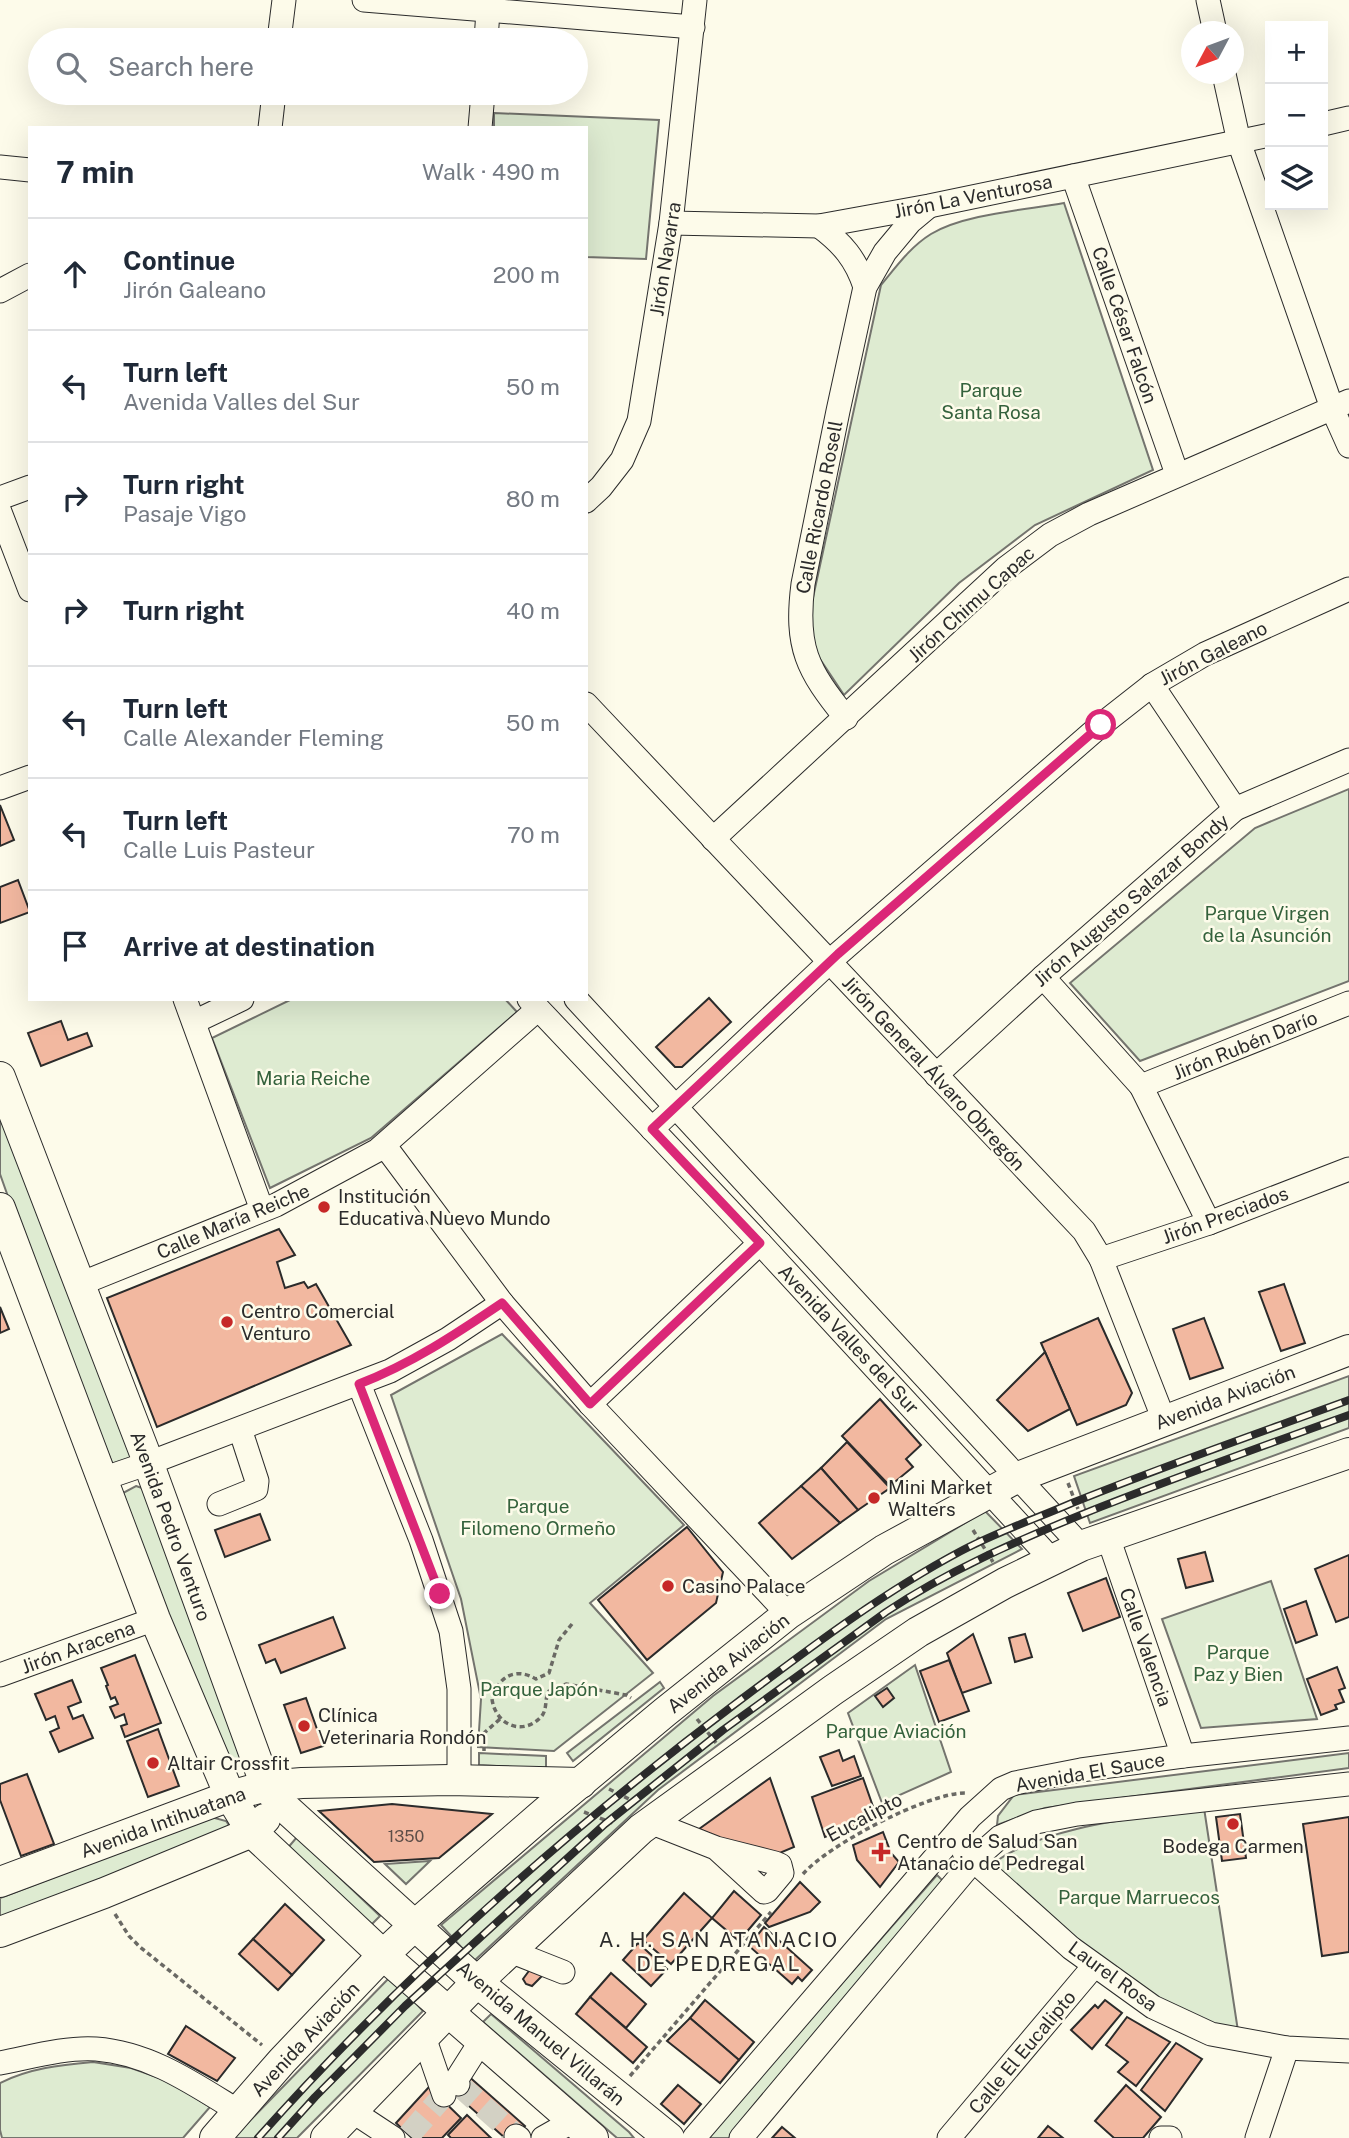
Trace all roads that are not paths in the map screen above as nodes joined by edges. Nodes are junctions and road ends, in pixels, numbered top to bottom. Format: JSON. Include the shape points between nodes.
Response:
{"nodes":[{"id":1,"x":284,"y":0,"type":"edge"},
{"id":2,"x":364,"y":0,"type":"edge"},
{"id":3,"x":695,"y":0,"type":"edge"},
{"id":4,"x":1208,"y":0,"type":"edge"},
{"id":5,"x":488,"y":11,"type":"junction"},
{"id":6,"x":1213,"y":21,"type":"edge"},
{"id":7,"x":693,"y":27,"type":"junction"},
{"id":8,"x":280,"y":28,"type":"edge"},
{"id":9,"x":487,"y":28,"type":"edge"},
{"id":10,"x":1226,"y":84,"type":"edge"},
{"id":11,"x":273,"y":105,"type":"edge"},
{"id":12,"x":482,"y":105,"type":"edge"},
{"id":13,"x":1349,"y":118,"type":"edge"},
{"id":14,"x":1328,"y":123,"type":"edge"},
{"id":15,"x":270,"y":126,"type":"edge"},
{"id":16,"x":480,"y":126,"type":"edge"},
{"id":17,"x":1265,"y":136,"type":"edge"},
{"id":18,"x":1239,"y":142,"type":"junction"},
{"id":19,"x":0,"y":167,"type":"edge"},
{"id":20,"x":28,"y":170,"type":"edge"},
{"id":21,"x":1073,"y":176,"type":"junction"},
{"id":22,"x":929,"y":206,"type":"junction"},
{"id":23,"x":671,"y":223,"type":"junction"},
{"id":24,"x":819,"y":226,"type":"junction"},
{"id":25,"x":28,"y":276,"type":"edge"},
{"id":26,"x":865,"y":287,"type":"junction"},
{"id":27,"x":0,"y":290,"type":"edge"},
{"id":28,"x":1340,"y":404,"type":"edge"},
{"id":29,"x":1349,"y":446,"type":"edge"},
{"id":30,"x":1177,"y":474,"type":"junction"},
{"id":31,"x":28,"y":488,"type":"edge"},
{"id":32,"x":0,"y":498,"type":"edge"},
{"id":33,"x":588,"y":499,"type":"edge"},
{"id":34,"x":0,"y":512,"type":"edge"},
{"id":35,"x":28,"y":585,"type":"edge"},
{"id":36,"x":1349,"y":589,"type":"edge"},
{"id":37,"x":1152,"y":685,"type":"junction"},
{"id":38,"x":588,"y":706,"type":"edge"},
{"id":39,"x":846,"y":718,"type":"junction"},
{"id":40,"x":1349,"y":760,"type":"edge"},
{"id":41,"x":28,"y":777,"type":"edge"},
{"id":42,"x":0,"y":788,"type":"edge"},
{"id":43,"x":1235,"y":809,"type":"junction"},
{"id":44,"x":713,"y":839,"type":"junction"},
{"id":45,"x":830,"y":962,"type":"junction"},
{"id":46,"x":1043,"y":977,"type":"junction"},
{"id":47,"x":186,"y":1001,"type":"edge"},
{"id":48,"x":238,"y":1001,"type":"edge"},
{"id":49,"x":578,"y":1001,"type":"edge"},
{"id":50,"x":1349,"y":1003,"type":"edge"},
{"id":51,"x":534,"y":1004,"type":"edge"},
{"id":52,"x":194,"y":1022,"type":"junction"},
{"id":53,"x":936,"y":1075,"type":"junction"},
{"id":54,"x":1141,"y":1086,"type":"junction"},
{"id":55,"x":3,"y":1095,"type":"edge"},
{"id":56,"x":676,"y":1105,"type":"junction"},
{"id":57,"x":652,"y":1129,"type":"junction"},
{"id":58,"x":385,"y":1146,"type":"junction"},
{"id":59,"x":1349,"y":1169,"type":"edge"},
{"id":60,"x":0,"y":1208,"type":"edge"},
{"id":61,"x":262,"y":1210,"type":"junction"},
{"id":62,"x":1209,"y":1223,"type":"junction"},
{"id":63,"x":760,"y":1243,"type":"junction"},
{"id":64,"x":1101,"y":1259,"type":"junction"},
{"id":65,"x":80,"y":1284,"type":"junction"},
{"id":66,"x":502,"y":1303,"type":"junction"},
{"id":67,"x":1349,"y":1350,"type":"edge"},
{"id":68,"x":359,"y":1384,"type":"junction"},
{"id":69,"x":590,"y":1404,"type":"junction"},
{"id":70,"x":1164,"y":1420,"type":"junction"},
{"id":71,"x":240,"y":1429,"type":"junction"},
{"id":72,"x":1349,"y":1453,"type":"edge"},
{"id":73,"x":149,"y":1463,"type":"junction"},
{"id":74,"x":1018,"y":1477,"type":"junction"},
{"id":75,"x":102,"y":1479,"type":"junction"},
{"id":76,"x":988,"y":1492,"type":"junction"},
{"id":77,"x":219,"y":1504,"type":"dead end"},
{"id":78,"x":1095,"y":1541,"type":"junction"},
{"id":79,"x":1051,"y":1559,"type":"junction"},
{"id":80,"x":788,"y":1614,"type":"junction"},
{"id":81,"x":155,"y":1619,"type":"junction"},
{"id":82,"x":0,"y":1675,"type":"edge"},
{"id":83,"x":1349,"y":1738,"type":"edge"},
{"id":84,"x":1183,"y":1756,"type":"junction"},
{"id":85,"x":459,"y":1781,"type":"junction"},
{"id":86,"x":582,"y":1783,"type":"junction"},
{"id":87,"x":1349,"y":1784,"type":"edge"},
{"id":88,"x":273,"y":1795,"type":"junction"},
{"id":89,"x":230,"y":1796,"type":"junction"},
{"id":90,"x":644,"y":1827,"type":"junction"},
{"id":91,"x":252,"y":1832,"type":"junction"},
{"id":92,"x":950,"y":1840,"type":"junction"},
{"id":93,"x":716,"y":1848,"type":"dead end"},
{"id":94,"x":974,"y":1860,"type":"junction"},
{"id":95,"x":0,"y":1882,"type":"edge"},
{"id":96,"x":414,"y":1926,"type":"junction"},
{"id":97,"x":0,"y":1933,"type":"edge"},
{"id":98,"x":510,"y":1951,"type":"junction"},
{"id":99,"x":383,"y":1955,"type":"junction"},
{"id":100,"x":1094,"y":1966,"type":"junction"},
{"id":101,"x":563,"y":1972,"type":"dead end"},
{"id":102,"x":477,"y":1982,"type":"junction"},
{"id":103,"x":449,"y":2011,"type":"junction"},
{"id":104,"x":424,"y":2037,"type":"junction"},
{"id":105,"x":481,"y":2041,"type":"junction"},
{"id":106,"x":1287,"y":2048,"type":"junction"},
{"id":107,"x":1349,"y":2051,"type":"edge"},
{"id":108,"x":0,"y":2063,"type":"edge"},
{"id":109,"x":239,"y":2111,"type":"junction"},
{"id":110,"x":338,"y":2129,"type":"edge"},
{"id":111,"x":583,"y":2129,"type":"edge"},
{"id":112,"x":402,"y":2137,"type":"edge"},
{"id":113,"x":215,"y":2138,"type":"edge"},
{"id":114,"x":543,"y":2138,"type":"edge"},
{"id":115,"x":668,"y":2138,"type":"edge"},
{"id":116,"x":694,"y":2138,"type":"edge"},
{"id":117,"x":741,"y":2138,"type":"edge"},
{"id":118,"x":949,"y":2138,"type":"edge"},
{"id":119,"x":1257,"y":2138,"type":"edge"}],
"edges":[{"from":1,"to":8,"type":"street"},
{"from":2,"to":5,"type":"street"},
{"from":3,"to":7,"type":"street","name":"Jirón Navarra"},
{"from":4,"to":6,"type":"street"},
{"from":5,"to":7,"type":"street"},
{"from":5,"to":9,"type":"street"},
{"from":7,"to":23,"type":"street","name":"Jirón Navarra"},
{"from":10,"to":18,"type":"street"},
{"from":11,"to":15,"type":"street"},
{"from":12,"to":16,"type":"street"},
{"from":13,"to":14,"type":"street"},
{"from":17,"to":18,"type":"street","name":"Jirón La Venturosa"},
{"from":18,"to":21,"type":"street","name":"Jirón La Venturosa"},
{"from":18,"to":28,"type":"street"},
{"from":19,"to":20,"type":"street"},
{"from":21,"to":22,"type":"street","name":"Jirón La Venturosa"},
{"from":21,"to":30,"type":"street","name":"Calle César Falcón"},
{"from":22,"to":24,"type":"street","name":"Jirón La Venturosa"},
{"from":22,"to":26,"type":"street","name":"Calle Ricardo Rosell","via":[[885,252]]},
{"from":23,"to":24,"type":"street","name":"Jirón La Venturosa"},
{"from":23,"to":33,"type":"street","name":"Jirón Navarra","via":[[639,421],[622,460]]},
{"from":24,"to":26,"type":"street","via":[[854,259]]},
{"from":25,"to":27,"type":"street"},
{"from":26,"to":39,"type":"street","name":"Calle Ricardo Rosell","via":[[800,612],[808,663]]},
{"from":28,"to":29,"type":"street"},
{"from":28,"to":30,"type":"street","name":"Jirón Chimu Capac"},
{"from":30,"to":39,"type":"street","name":"Jirón Chimu Capac","via":[[1050,535],[1006,568]]},
{"from":31,"to":32,"type":"street"},
{"from":34,"to":35,"type":"street"},
{"from":36,"to":37,"type":"street","name":"Jirón Galeano","via":[[1205,654]]},
{"from":37,"to":43,"type":"street"},
{"from":37,"to":45,"type":"street","name":"Jirón Galeano"},
{"from":38,"to":44,"type":"street","name":"Jirón General Álvaro Obregón"},
{"from":39,"to":44,"type":"street","name":"Jirón Chimu Capac"},
{"from":40,"to":43,"type":"street","name":"Jirón Augusto Salazar Bondy"},
{"from":41,"to":42,"type":"street"},
{"from":43,"to":46,"type":"street","name":"Jirón Augusto Salazar Bondy"},
{"from":44,"to":45,"type":"street","name":"Jirón General Álvaro Obregón"},
{"from":45,"to":53,"type":"street","name":"Jirón General Álvaro Obregón"},
{"from":45,"to":56,"type":"street","name":"Jirón Galeano"},
{"from":46,"to":53,"type":"street","name":"Jirón Augusto Salazar Bondy"},
{"from":46,"to":54,"type":"street"},
{"from":47,"to":52,"type":"street"},
{"from":48,"to":52,"type":"street"},
{"from":49,"to":56,"type":"street","name":"Avenida Valles del Sur"},
{"from":50,"to":54,"type":"street","name":"Jirón Rubén Darío"},
{"from":51,"to":57,"type":"street","name":"Avenida Valles del Sur"},
{"from":51,"to":58,"type":"street","name":"Calle María Reiche"},
{"from":52,"to":61,"type":"street"},
{"from":53,"to":64,"type":"street","name":"Jirón General Álvaro Obregón","via":[[1084,1231]]},
{"from":54,"to":62,"type":"street"},
{"from":55,"to":65,"type":"main road","name":"Avenida Pedro Venturo"},
{"from":56,"to":57,"type":"street","name":"Jirón Galeano"},
{"from":56,"to":74,"type":"street","name":"Avenida Valles del Sur"},
{"from":57,"to":63,"type":"street","name":"Avenida Valles del Sur"},
{"from":58,"to":61,"type":"street","name":"Calle María Reiche"},
{"from":58,"to":66,"type":"street"},
{"from":59,"to":62,"type":"street","name":"Jirón Preciados"},
{"from":60,"to":75,"type":"main road"},
{"from":61,"to":65,"type":"street","name":"Calle María Reiche"},
{"from":62,"to":64,"type":"street","name":"Jirón Preciados"},
{"from":63,"to":69,"type":"street"},
{"from":63,"to":76,"type":"street","name":"Avenida Valles del Sur"},
{"from":64,"to":70,"type":"street","name":"Jirón General Álvaro Obregón"},
{"from":65,"to":73,"type":"main road","name":"Avenida Pedro Venturo"},
{"from":66,"to":68,"type":"street","via":[[440,1344]]},
{"from":66,"to":69,"type":"street"},
{"from":67,"to":70,"type":"main road","name":"Avenida Aviación"},
{"from":68,"to":71,"type":"street"},
{"from":68,"to":85,"type":"street","via":[[421,1540],[451,1631],[459,1689]]},
{"from":69,"to":80,"type":"street"},
{"from":70,"to":74,"type":"main road","name":"Avenida Aviación"},
{"from":71,"to":73,"type":"street"},
{"from":71,"to":77,"type":"street","via":[[256,1489]]},
{"from":72,"to":78,"type":"main road"},
{"from":73,"to":75,"type":"street"},
{"from":73,"to":88,"type":"main road","name":"Avenida Pedro Venturo"},
{"from":74,"to":76,"type":"main road","name":"Avenida Aviación"},
{"from":74,"to":78,"type":"street","name":"Avenida Valles del Sur"},
{"from":75,"to":81,"type":"main road"},
{"from":76,"to":79,"type":"street","name":"Avenida Valles del Sur"},
{"from":76,"to":80,"type":"main road","name":"Avenida Aviación","via":[[884,1550]]},
{"from":78,"to":79,"type":"main road"},
{"from":78,"to":84,"type":"street","name":"Calle Valencia"},
{"from":79,"to":90,"type":"main road","via":[[918,1632]]},
{"from":80,"to":86,"type":"main road","name":"Avenida Aviación"},
{"from":81,"to":82,"type":"street","name":"Jirón Aracena"},
{"from":81,"to":89,"type":"main road"},
{"from":83,"to":84,"type":"street","name":"Avenida El Sauce"},
{"from":84,"to":92,"type":"street","name":"Avenida El Sauce","via":[[1015,1783],[996,1794]]},
{"from":85,"to":86,"type":"main road","name":"Avenida Intihuatana"},
{"from":85,"to":88,"type":"main road","name":"Avenida Intihuatana","via":[[302,1783]]},
{"from":86,"to":96,"type":"main road","name":"Avenida Aviación"},
{"from":87,"to":94,"type":"street","name":"Avenida El Sauce","via":[[1036,1822],[1000,1836]]},
{"from":88,"to":89,"type":"main road","name":"Avenida Intihuatana"},
{"from":88,"to":91,"type":"main road","name":"Avenida Intihuatana"},
{"from":88,"to":96,"type":"main road","name":"Avenida Pedro Venturo"},
{"from":89,"to":91,"type":"main road"},
{"from":89,"to":95,"type":"main road","name":"Avenida Intihuatana"},
{"from":90,"to":93,"type":"street"},
{"from":90,"to":98,"type":"main road"},
{"from":91,"to":97,"type":"main road","name":"Avenida Intihuatana"},
{"from":91,"to":99,"type":"main road"},
{"from":92,"to":94,"type":"street","name":"Laurel Rosa"},
{"from":92,"to":116,"type":"street","name":"Avenida El Sauce"},
{"from":94,"to":100,"type":"street","name":"Laurel Rosa"},
{"from":94,"to":117,"type":"street","name":"Avenida El Sauce"},
{"from":96,"to":99,"type":"main road","name":"Avenida Aviación"},
{"from":96,"to":102,"type":"main road","name":"Avenida Manuel Villarán"},
{"from":98,"to":101,"type":"street"},
{"from":98,"to":102,"type":"main road"},
{"from":99,"to":103,"type":"main road"},
{"from":99,"to":109,"type":"main road","name":"Avenida Aviación"},
{"from":100,"to":106,"type":"street","name":"Laurel Rosa","via":[[1153,2007],[1211,2034]]},
{"from":100,"to":118,"type":"street","name":"Calle El Eucalipto"},
{"from":102,"to":103,"type":"main road"},
{"from":102,"to":115,"type":"main road","name":"Avenida Manuel Villarán"},
{"from":103,"to":104,"type":"main road"},
{"from":103,"to":105,"type":"main road"},
{"from":104,"to":105,"type":"street","via":[[452,2087]]},
{"from":104,"to":110,"type":"main road"},
{"from":105,"to":111,"type":"main road"},
{"from":106,"to":107,"type":"street","name":"Laurel Rosa"},
{"from":106,"to":119,"type":"street"},
{"from":108,"to":109,"type":"street","via":[[94,2049],[131,2054],[168,2069]]},
{"from":109,"to":113,"type":"main road","name":"Avenida Aviación"},
{"from":110,"to":112,"type":"street"},
{"from":111,"to":114,"type":"street"}]}
